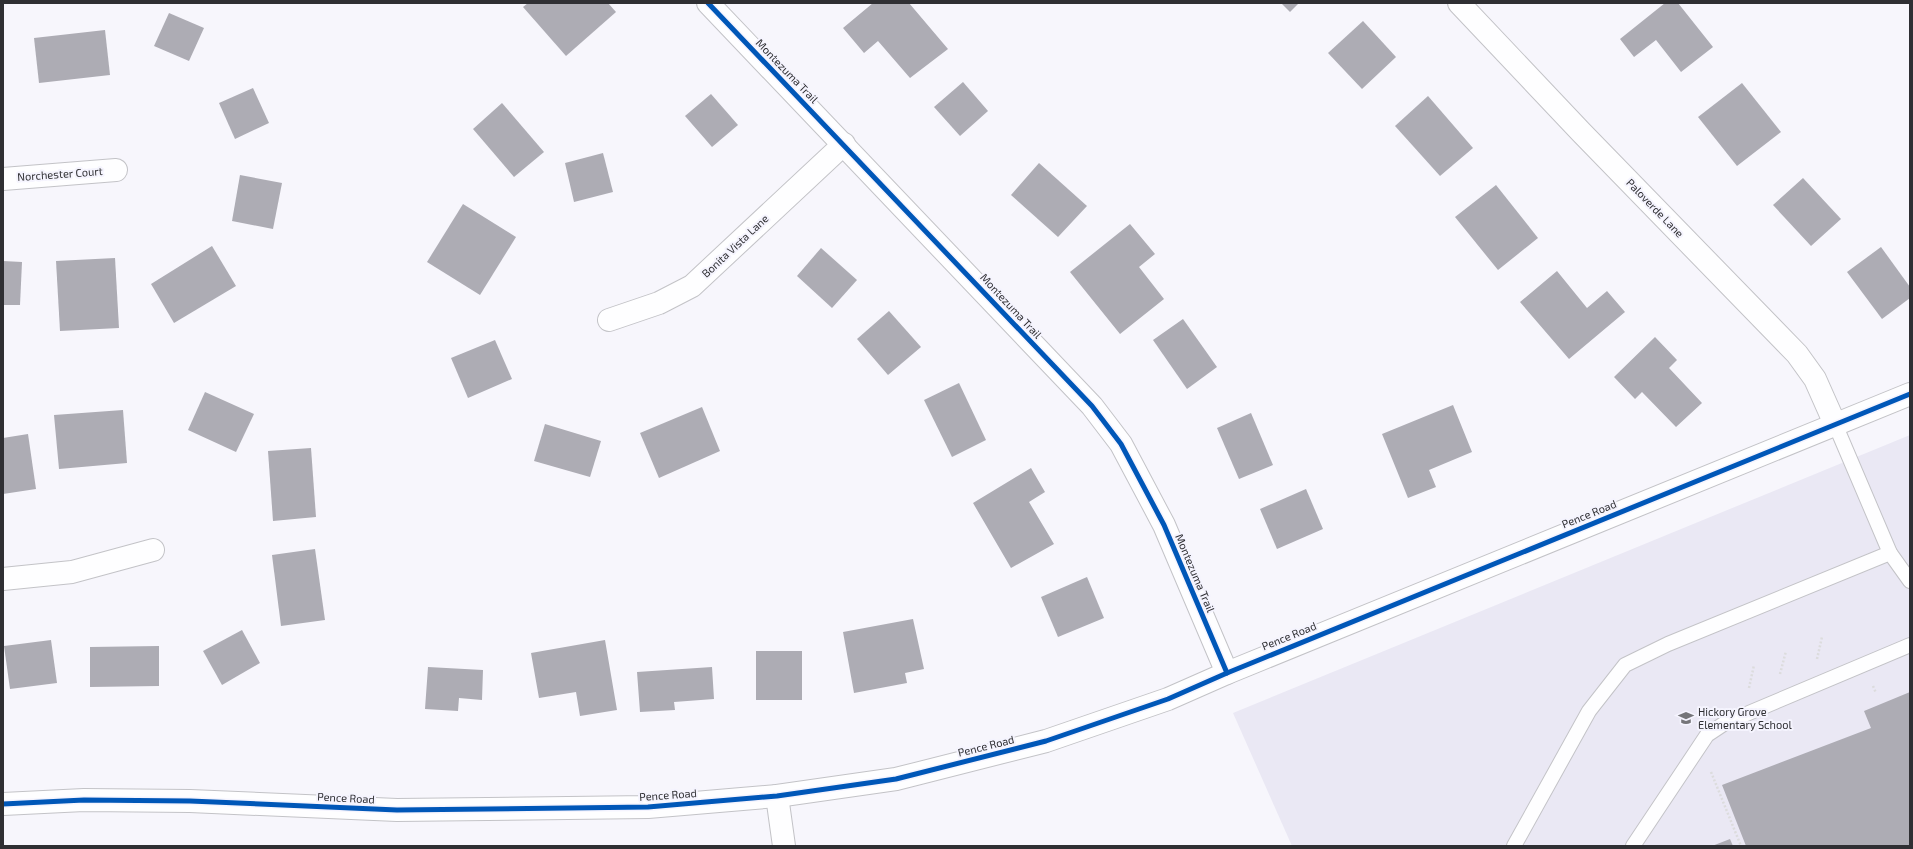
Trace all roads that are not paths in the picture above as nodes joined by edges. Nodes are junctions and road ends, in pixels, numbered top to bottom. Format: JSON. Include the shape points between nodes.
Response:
{"nodes":[{"id":1,"x":708,"y":3,"type":"edge"},
{"id":2,"x":1459,"y":3,"type":"edge"},
{"id":3,"x":844,"y":144,"type":"junction"},
{"id":4,"x":116,"y":170,"type":"dead end"},
{"id":5,"x":3,"y":179,"type":"edge"},
{"id":6,"x":608,"y":320,"type":"dead end"},
{"id":7,"x":1910,"y":394,"type":"edge"},
{"id":8,"x":1835,"y":424,"type":"junction"},
{"id":9,"x":153,"y":550,"type":"dead end"},
{"id":10,"x":1890,"y":553,"type":"junction"},
{"id":11,"x":3,"y":579,"type":"edge"},
{"id":12,"x":1910,"y":581,"type":"edge"},
{"id":13,"x":1910,"y":645,"type":"edge"},
{"id":14,"x":1227,"y":673,"type":"junction"},
{"id":15,"x":777,"y":796,"type":"junction"},
{"id":16,"x":3,"y":804,"type":"edge"},
{"id":17,"x":784,"y":846,"type":"edge"},
{"id":18,"x":1514,"y":846,"type":"edge"},
{"id":19,"x":1633,"y":846,"type":"edge"}],
"edges":[{"from":1,"to":3,"type":"street","name":"Montezuma Trail"},
{"from":2,"to":8,"type":"street","name":"Paloverde Lane","via":[[1580,132],[1797,354],[1815,378]]},
{"from":3,"to":6,"type":"street","name":"Bonita Vista Lane","via":[[692,286],[659,303]]},
{"from":3,"to":14,"type":"street","name":"Montezuma Trail","via":[[1092,406],[1121,444],[1164,525]]},
{"from":4,"to":5,"type":"street","name":"Norchester Court"},
{"from":7,"to":8,"type":"street","name":"Pence Road"},
{"from":8,"to":10,"type":"lane"},
{"from":8,"to":14,"type":"street","name":"Pence Road"},
{"from":9,"to":11,"type":"street","via":[[72,572]]},
{"from":10,"to":12,"type":"lane"},
{"from":10,"to":18,"type":"lane","via":[[1668,644],[1625,665],[1589,712]]},
{"from":13,"to":19,"type":"lane","via":[[1725,723],[1707,736]]},
{"from":14,"to":15,"type":"street","name":"Pence Road","via":[[1168,699],[1046,741],[896,779]]},
{"from":15,"to":16,"type":"street","name":"Pence Road","via":[[648,808],[397,810],[190,801],[84,800]]},
{"from":15,"to":17,"type":"street"}]}
